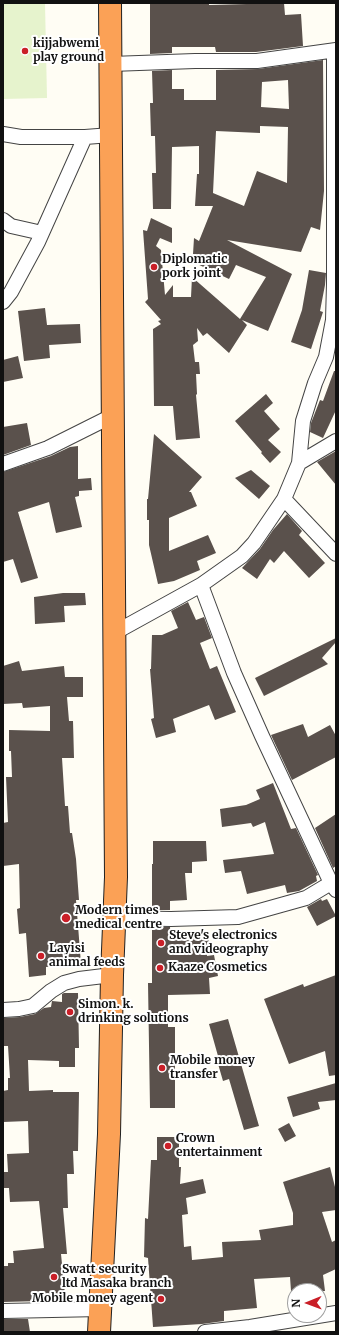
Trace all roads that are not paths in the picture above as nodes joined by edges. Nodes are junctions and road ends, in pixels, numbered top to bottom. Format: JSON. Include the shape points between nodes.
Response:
{"nodes":[{"id":1,"x":110,"y":3,"type":"edge"},
{"id":2,"x":335,"y":51,"type":"edge"},
{"id":3,"x":111,"y":64,"type":"junction"},
{"id":4,"x":3,"y":134,"type":"edge"},
{"id":5,"x":111,"y":135,"type":"junction"},
{"id":6,"x":85,"y":137,"type":"junction"},
{"id":7,"x":6,"y":225,"type":"edge"},
{"id":8,"x":42,"y":233,"type":"junction"},
{"id":9,"x":3,"y":302,"type":"edge"},
{"id":10,"x":112,"y":416,"type":"junction"},
{"id":11,"x":336,"y":441,"type":"edge"},
{"id":12,"x":298,"y":462,"type":"junction"},
{"id":13,"x":3,"y":464,"type":"edge"},
{"id":14,"x":284,"y":499,"type":"junction"},
{"id":15,"x":336,"y":554,"type":"edge"},
{"id":16,"x":201,"y":585,"type":"junction"},
{"id":17,"x":114,"y":633,"type":"junction"},
{"id":18,"x":334,"y":887,"type":"edge"},
{"id":19,"x":115,"y":918,"type":"junction"},
{"id":20,"x":112,"y":976,"type":"junction"},
{"id":21,"x":3,"y":1010,"type":"edge"},
{"id":22,"x":101,"y":1309,"type":"junction"},
{"id":23,"x":3,"y":1311,"type":"edge"},
{"id":24,"x":336,"y":1313,"type":"edge"},
{"id":25,"x":99,"y":1332,"type":"edge"},
{"id":26,"x":204,"y":1332,"type":"edge"}],
"edges":[{"from":1,"to":3,"type":"highway"},
{"from":2,"to":3,"type":"street","via":[[257,61]]},
{"from":2,"to":12,"type":"street","via":[[333,320],[326,357],[303,421]]},
{"from":3,"to":5,"type":"highway"},
{"from":4,"to":6,"type":"street","via":[[21,137]]},
{"from":5,"to":6,"type":"street"},
{"from":5,"to":10,"type":"highway"},
{"from":6,"to":8,"type":"street"},
{"from":7,"to":8,"type":"street"},
{"from":8,"to":9,"type":"street","via":[[11,292]]},
{"from":10,"to":13,"type":"street","via":[[48,448]]},
{"from":10,"to":17,"type":"highway"},
{"from":11,"to":12,"type":"street"},
{"from":12,"to":14,"type":"street"},
{"from":14,"to":15,"type":"street"},
{"from":14,"to":16,"type":"street","via":[[242,556]]},
{"from":16,"to":17,"type":"street"},
{"from":16,"to":18,"type":"street","via":[[234,673]]},
{"from":17,"to":19,"type":"highway"},
{"from":18,"to":19,"type":"street","via":[[306,898],[238,917]]},
{"from":19,"to":20,"type":"highway"},
{"from":20,"to":21,"type":"street","via":[[64,983],[33,1006]]},
{"from":20,"to":22,"type":"highway","via":[[109,1134]]},
{"from":22,"to":23,"type":"street"},
{"from":22,"to":25,"type":"highway"},
{"from":24,"to":26,"type":"street"}]}
